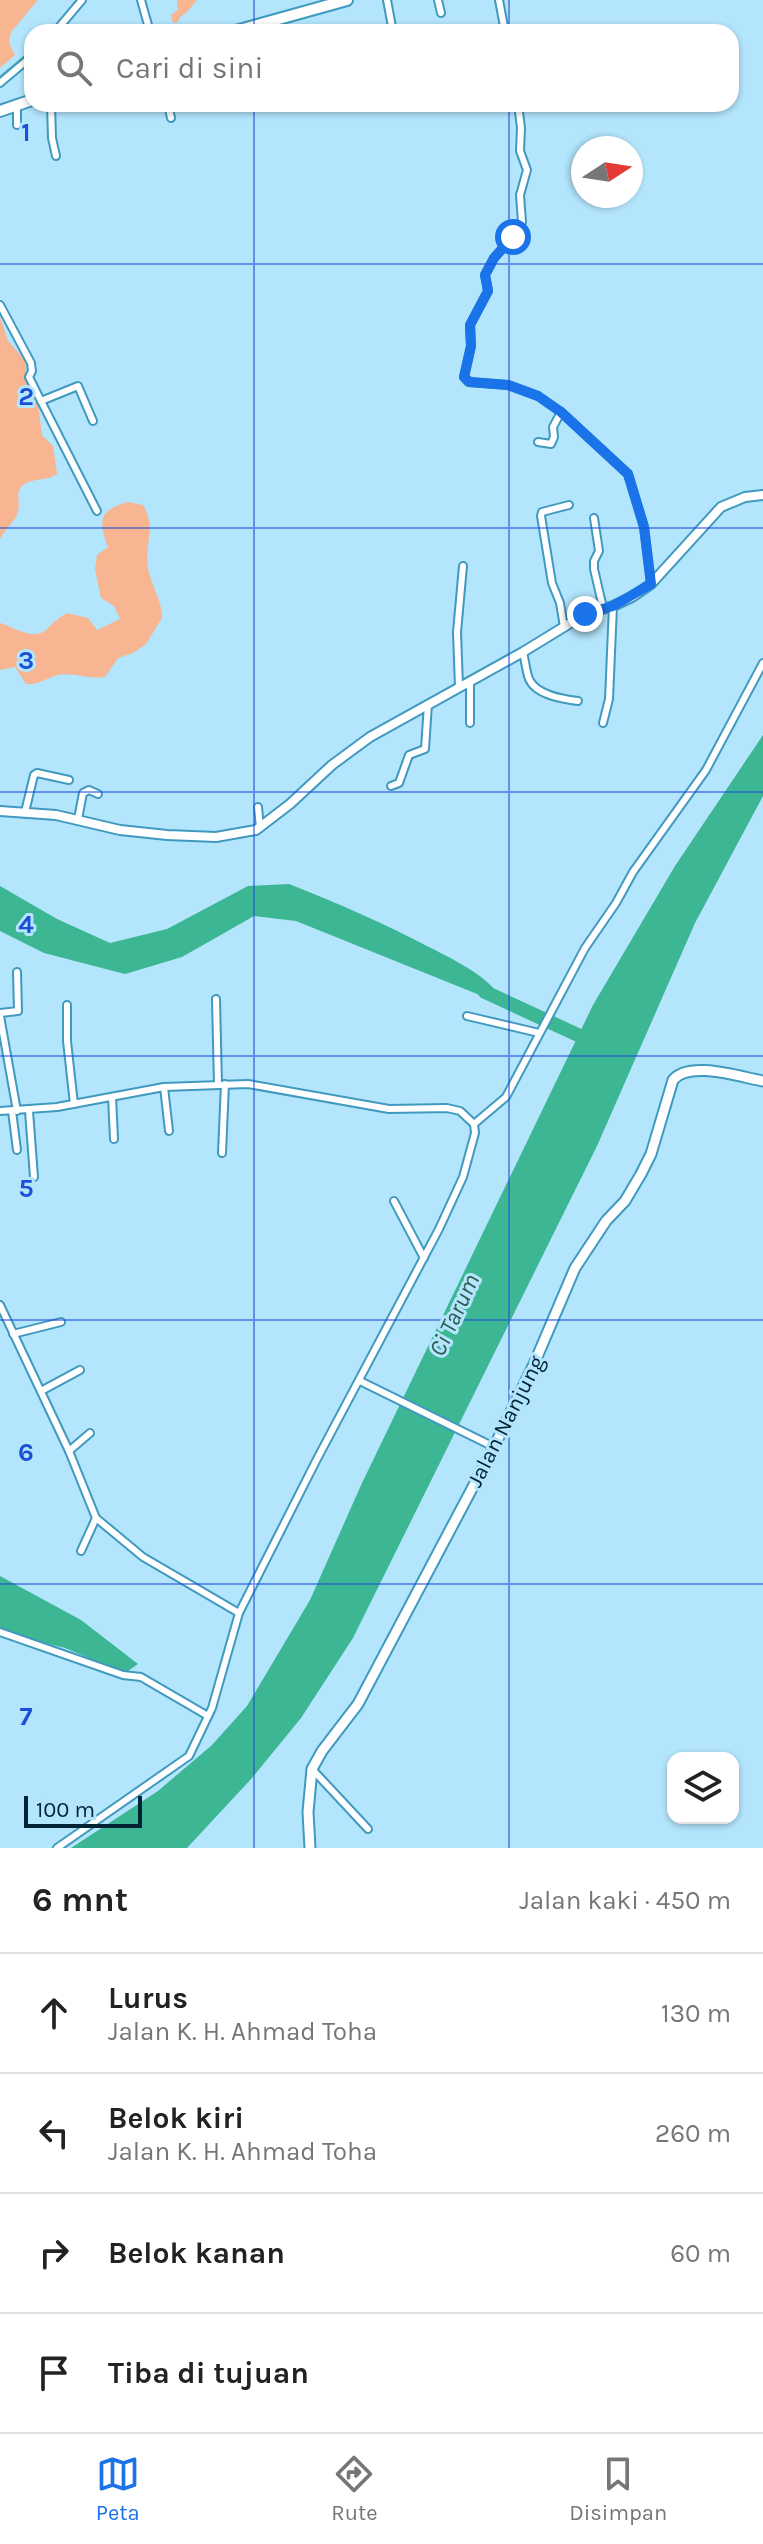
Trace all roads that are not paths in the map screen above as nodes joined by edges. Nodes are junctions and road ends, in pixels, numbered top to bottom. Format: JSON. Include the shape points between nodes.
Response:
{"nodes":[{"id":1,"x":82,"y":0,"type":"edge"},
{"id":2,"x":141,"y":0,"type":"edge"},
{"id":3,"x":347,"y":0,"type":"edge"},
{"id":4,"x":387,"y":0,"type":"edge"},
{"id":5,"x":438,"y":0,"type":"edge"},
{"id":6,"x":499,"y":0,"type":"edge"},
{"id":7,"x":441,"y":13,"type":"dead end"},
{"id":8,"x":62,"y":24,"type":"edge"},
{"id":9,"x":148,"y":24,"type":"edge"},
{"id":10,"x":262,"y":24,"type":"edge"},
{"id":11,"x":392,"y":24,"type":"edge"},
{"id":12,"x":504,"y":24,"type":"edge"},
{"id":13,"x":24,"y":65,"type":"edge"},
{"id":14,"x":0,"y":83,"type":"edge"},
{"id":15,"x":24,"y":103,"type":"edge"},
{"id":16,"x":17,"y":106,"type":"junction"},
{"id":17,"x":0,"y":111,"type":"edge"},
{"id":18,"x":51,"y":112,"type":"edge"},
{"id":19,"x":170,"y":112,"type":"edge"},
{"id":20,"x":518,"y":112,"type":"edge"},
{"id":21,"x":171,"y":118,"type":"dead end"},
{"id":22,"x":17,"y":125,"type":"dead end"},
{"id":23,"x":56,"y":156,"type":"dead end"},
{"id":24,"x":0,"y":305,"type":"edge"},
{"id":25,"x":41,"y":401,"type":"junction"},
{"id":26,"x":561,"y":412,"type":"junction"},
{"id":27,"x":93,"y":421,"type":"dead end"},
{"id":28,"x":538,"y":442,"type":"dead end"},
{"id":29,"x":763,"y":495,"type":"edge"},
{"id":30,"x":569,"y":505,"type":"dead end"},
{"id":31,"x":97,"y":511,"type":"dead end"},
{"id":32,"x":594,"y":518,"type":"dead end"},
{"id":33,"x":463,"y":566,"type":"dead end"},
{"id":34,"x":651,"y":584,"type":"junction"},
{"id":35,"x":613,"y":606,"type":"junction"},
{"id":36,"x":603,"y":608,"type":"junction"},
{"id":37,"x":564,"y":627,"type":"junction"},
{"id":38,"x":523,"y":652,"type":"junction"},
{"id":39,"x":763,"y":663,"type":"edge"},
{"id":40,"x":470,"y":681,"type":"junction"},
{"id":41,"x":459,"y":687,"type":"junction"},
{"id":42,"x":578,"y":701,"type":"dead end"},
{"id":43,"x":428,"y":704,"type":"junction"},
{"id":44,"x":470,"y":723,"type":"dead end"},
{"id":45,"x":603,"y":723,"type":"dead end"},
{"id":46,"x":69,"y":780,"type":"dead end"},
{"id":47,"x":391,"y":786,"type":"dead end"},
{"id":48,"x":98,"y":794,"type":"dead end"},
{"id":49,"x":258,"y":807,"type":"dead end"},
{"id":50,"x":0,"y":811,"type":"edge"},
{"id":51,"x":25,"y":812,"type":"junction"},
{"id":52,"x":78,"y":819,"type":"junction"},
{"id":53,"x":260,"y":828,"type":"junction"},
{"id":54,"x":17,"y":972,"type":"dead end"},
{"id":55,"x":216,"y":999,"type":"dead end"},
{"id":56,"x":67,"y":1005,"type":"dead end"},
{"id":57,"x":0,"y":1014,"type":"edge"},
{"id":58,"x":467,"y":1016,"type":"dead end"},
{"id":59,"x":539,"y":1033,"type":"junction"},
{"id":60,"x":763,"y":1081,"type":"edge"},
{"id":61,"x":222,"y":1084,"type":"junction"},
{"id":62,"x":164,"y":1087,"type":"junction"},
{"id":63,"x":112,"y":1097,"type":"junction"},
{"id":64,"x":74,"y":1104,"type":"junction"},
{"id":65,"x":0,"y":1111,"type":"edge"},
{"id":66,"x":14,"y":1111,"type":"junction"},
{"id":67,"x":29,"y":1111,"type":"junction"},
{"id":68,"x":474,"y":1124,"type":"junction"},
{"id":69,"x":169,"y":1131,"type":"dead end"},
{"id":70,"x":114,"y":1139,"type":"dead end"},
{"id":71,"x":17,"y":1150,"type":"dead end"},
{"id":72,"x":222,"y":1153,"type":"dead end"},
{"id":73,"x":34,"y":1177,"type":"dead end"},
{"id":74,"x":394,"y":1201,"type":"dead end"},
{"id":75,"x":424,"y":1258,"type":"junction"},
{"id":76,"x":0,"y":1305,"type":"edge"},
{"id":77,"x":61,"y":1322,"type":"dead end"},
{"id":78,"x":13,"y":1334,"type":"junction"},
{"id":79,"x":80,"y":1370,"type":"dead end"},
{"id":80,"x":360,"y":1381,"type":"junction"},
{"id":81,"x":41,"y":1391,"type":"junction"},
{"id":82,"x":90,"y":1433,"type":"dead end"},
{"id":83,"x":494,"y":1447,"type":"junction"},
{"id":84,"x":69,"y":1451,"type":"junction"},
{"id":85,"x":96,"y":1518,"type":"junction"},
{"id":86,"x":81,"y":1551,"type":"dead end"},
{"id":87,"x":239,"y":1613,"type":"junction"},
{"id":88,"x":0,"y":1632,"type":"edge"},
{"id":89,"x":208,"y":1716,"type":"junction"},
{"id":90,"x":312,"y":1769,"type":"junction"},
{"id":91,"x":368,"y":1829,"type":"dead end"},
{"id":92,"x":57,"y":1848,"type":"edge"},
{"id":93,"x":310,"y":1848,"type":"edge"}],
"edges":[{"from":1,"to":8,"type":"street"},
{"from":2,"to":9,"type":"street"},
{"from":3,"to":10,"type":"highway"},
{"from":4,"to":11,"type":"street"},
{"from":5,"to":7,"type":"street"},
{"from":6,"to":12,"type":"street"},
{"from":13,"to":14,"type":"street"},
{"from":15,"to":16,"type":"highway"},
{"from":16,"to":17,"type":"highway"},
{"from":16,"to":22,"type":"street"},
{"from":18,"to":23,"type":"street"},
{"from":19,"to":21,"type":"street"},
{"from":20,"to":26,"type":"street","via":[[520,151],[527,170],[520,195],[522,222],[485,275],[488,291],[470,325],[464,377],[468,382],[518,387]]},
{"from":24,"to":25,"type":"street","via":[[31,363],[29,377]]},
{"from":25,"to":27,"type":"street","via":[[78,386]]},
{"from":25,"to":31,"type":"street"},
{"from":26,"to":28,"type":"street","via":[[551,444]]},
{"from":26,"to":34,"type":"street","via":[[630,478],[644,527]]},
{"from":29,"to":34,"type":"street","via":[[721,507]]},
{"from":30,"to":37,"type":"street","via":[[541,516]]},
{"from":32,"to":36,"type":"street","via":[[599,551],[594,569]]},
{"from":33,"to":41,"type":"street"},
{"from":34,"to":35,"type":"street"},
{"from":35,"to":36,"type":"street"},
{"from":35,"to":45,"type":"street"},
{"from":36,"to":37,"type":"street"},
{"from":37,"to":38,"type":"street"},
{"from":38,"to":40,"type":"street"},
{"from":38,"to":42,"type":"street","via":[[535,687]]},
{"from":39,"to":59,"type":"street","via":[[706,770],[633,872]]},
{"from":40,"to":41,"type":"street"},
{"from":40,"to":44,"type":"street"},
{"from":41,"to":43,"type":"street"},
{"from":43,"to":47,"type":"street","via":[[425,749],[409,755],[399,783]]},
{"from":43,"to":53,"type":"street","via":[[370,737]]},
{"from":46,"to":51,"type":"street","via":[[34,775]]},
{"from":48,"to":52,"type":"street","via":[[83,793]]},
{"from":49,"to":53,"type":"street"},
{"from":50,"to":51,"type":"street"},
{"from":51,"to":52,"type":"street"},
{"from":52,"to":53,"type":"street","via":[[167,835],[216,837]]},
{"from":54,"to":57,"type":"street","via":[[18,1011]]},
{"from":55,"to":61,"type":"street"},
{"from":56,"to":64,"type":"street"},
{"from":57,"to":66,"type":"street"},
{"from":58,"to":59,"type":"street"},
{"from":59,"to":68,"type":"street","via":[[506,1097]]},
{"from":60,"to":83,"type":"main road","name":"Jalan Nanjung","via":[[693,1069],[677,1074],[651,1154],[634,1188],[575,1268]]},
{"from":61,"to":62,"type":"street"},
{"from":61,"to":68,"type":"street","via":[[264,1086],[389,1109],[447,1108],[460,1111]]},
{"from":61,"to":72,"type":"street"},
{"from":62,"to":63,"type":"street"},
{"from":62,"to":69,"type":"street"},
{"from":63,"to":64,"type":"street"},
{"from":63,"to":70,"type":"street"},
{"from":64,"to":67,"type":"street"},
{"from":65,"to":66,"type":"street"},
{"from":66,"to":67,"type":"street"},
{"from":66,"to":71,"type":"street"},
{"from":67,"to":73,"type":"street"},
{"from":68,"to":75,"type":"street","via":[[463,1177]]},
{"from":74,"to":75,"type":"street"},
{"from":75,"to":80,"type":"street"},
{"from":76,"to":78,"type":"street"},
{"from":77,"to":78,"type":"street"},
{"from":78,"to":81,"type":"street"},
{"from":79,"to":81,"type":"street"},
{"from":80,"to":83,"type":"street"},
{"from":80,"to":87,"type":"street"},
{"from":81,"to":84,"type":"street"},
{"from":82,"to":84,"type":"street"},
{"from":83,"to":90,"type":"main road","name":"Jalan Nanjung","via":[[358,1704]]},
{"from":84,"to":85,"type":"street"},
{"from":85,"to":86,"type":"street"},
{"from":85,"to":87,"type":"street","via":[[143,1557]]},
{"from":87,"to":89,"type":"street"},
{"from":88,"to":89,"type":"street","via":[[123,1675],[137,1675]]},
{"from":89,"to":92,"type":"street","via":[[189,1756]]},
{"from":90,"to":91,"type":"street"},
{"from":90,"to":93,"type":"main road","name":"Jalan Nanjung"}]}
